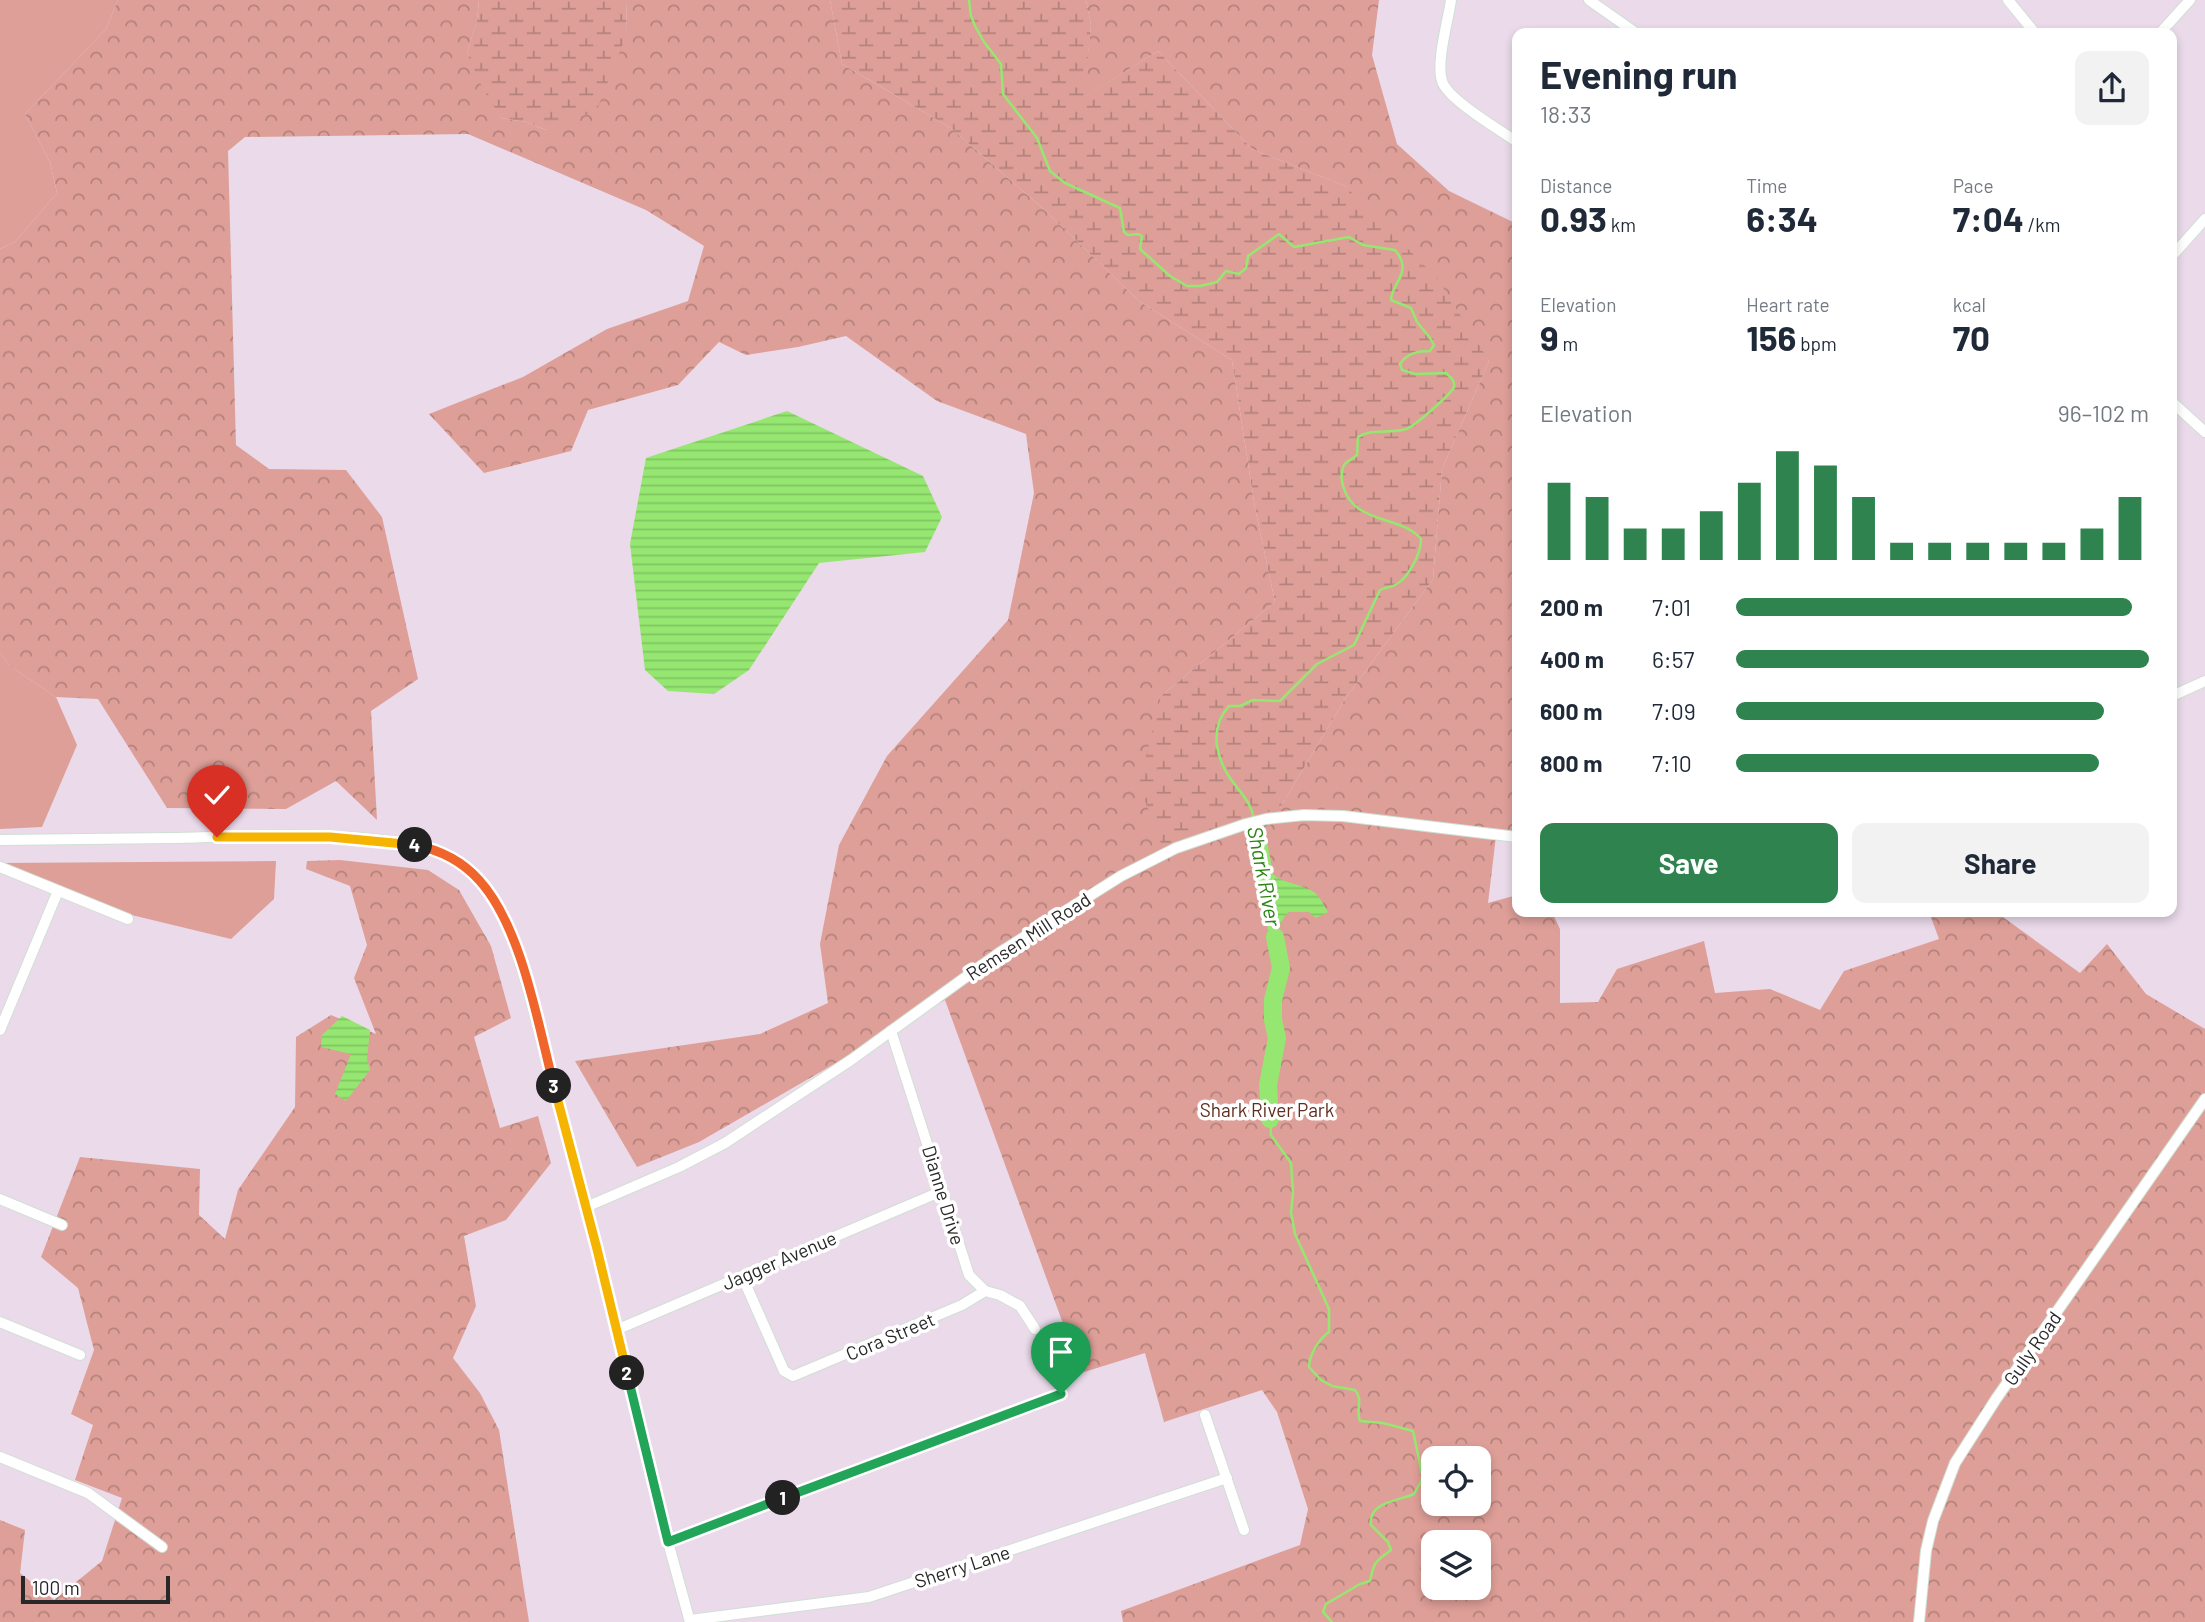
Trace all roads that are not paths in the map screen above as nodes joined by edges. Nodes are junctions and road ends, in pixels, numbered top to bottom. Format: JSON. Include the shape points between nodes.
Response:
{"nodes":[{"id":1,"x":1451,"y":0,"type":"edge"},
{"id":2,"x":1589,"y":0,"type":"edge"},
{"id":3,"x":2008,"y":0,"type":"edge"},
{"id":4,"x":2190,"y":0,"type":"edge"},
{"id":5,"x":1629,"y":28,"type":"edge"},
{"id":6,"x":2031,"y":28,"type":"edge"},
{"id":7,"x":2165,"y":28,"type":"edge"},
{"id":8,"x":1512,"y":139,"type":"edge"},
{"id":9,"x":2205,"y":219,"type":"edge"},
{"id":10,"x":2177,"y":250,"type":"edge"},
{"id":11,"x":2177,"y":407,"type":"edge"},
{"id":12,"x":2205,"y":432,"type":"edge"},
{"id":13,"x":2205,"y":681,"type":"edge"},
{"id":14,"x":2177,"y":694,"type":"edge"},
{"id":15,"x":1512,"y":835,"type":"edge"},
{"id":16,"x":0,"y":840,"type":"edge"},
{"id":17,"x":0,"y":867,"type":"edge"},
{"id":18,"x":58,"y":891,"type":"junction"},
{"id":19,"x":128,"y":919,"type":"dead end"},
{"id":20,"x":0,"y":1030,"type":"edge"},
{"id":21,"x":891,"y":1031,"type":"junction"},
{"id":22,"x":2205,"y":1099,"type":"edge"},
{"id":23,"x":942,"y":1191,"type":"junction"},
{"id":24,"x":0,"y":1199,"type":"edge"},
{"id":25,"x":586,"y":1208,"type":"junction"},
{"id":26,"x":62,"y":1225,"type":"dead end"},
{"id":27,"x":742,"y":1276,"type":"junction"},
{"id":28,"x":985,"y":1292,"type":"junction"},
{"id":29,"x":0,"y":1322,"type":"edge"},
{"id":30,"x":1035,"y":1329,"type":"dead end"},
{"id":31,"x":616,"y":1330,"type":"junction"},
{"id":32,"x":80,"y":1355,"type":"dead end"},
{"id":33,"x":1061,"y":1394,"type":"dead end"},
{"id":34,"x":1205,"y":1415,"type":"dead end"},
{"id":35,"x":0,"y":1457,"type":"edge"},
{"id":36,"x":1227,"y":1478,"type":"junction"},
{"id":37,"x":1244,"y":1530,"type":"dead end"},
{"id":38,"x":668,"y":1542,"type":"junction"},
{"id":39,"x":162,"y":1547,"type":"dead end"},
{"id":40,"x":690,"y":1621,"type":"edge"},
{"id":41,"x":1919,"y":1622,"type":"edge"}],
"edges":[{"from":1,"to":8,"type":"street","via":[[1440,69],[1445,88]]},
{"from":2,"to":5,"type":"street"},
{"from":3,"to":6,"type":"street"},
{"from":4,"to":7,"type":"street"},
{"from":9,"to":10,"type":"street"},
{"from":11,"to":12,"type":"street"},
{"from":13,"to":14,"type":"street"},
{"from":15,"to":21,"type":"street","name":"Remsen Mill Road","via":[[1343,816],[1304,815],[1246,824],[1176,848],[1121,876],[999,953]]},
{"from":16,"to":25,"type":"street","via":[[330,837],[402,843],[452,858],[486,887],[517,951]]},
{"from":17,"to":18,"type":"street"},
{"from":18,"to":19,"type":"street"},
{"from":18,"to":20,"type":"street"},
{"from":21,"to":23,"type":"street","name":"Dianne Drive"},
{"from":21,"to":25,"type":"street","name":"Remsen Mill Road","via":[[726,1143]]},
{"from":22,"to":41,"type":"street","name":"Gully Road","via":[[1955,1463],[1926,1551]]},
{"from":23,"to":27,"type":"street","name":"Jagger Avenue"},
{"from":23,"to":28,"type":"street","name":"Dianne Drive","via":[[969,1275]]},
{"from":24,"to":26,"type":"street"},
{"from":25,"to":31,"type":"street"},
{"from":27,"to":28,"type":"street","name":"Cora Street","via":[[783,1371],[793,1376]]},
{"from":27,"to":31,"type":"street","name":"Jagger Avenue"},
{"from":28,"to":30,"type":"street","via":[[1020,1306]]},
{"from":29,"to":32,"type":"street"},
{"from":31,"to":38,"type":"street"},
{"from":33,"to":38,"type":"street"},
{"from":34,"to":36,"type":"street"},
{"from":35,"to":39,"type":"street","via":[[88,1493]]},
{"from":36,"to":37,"type":"street"},
{"from":36,"to":40,"type":"street","name":"Sherry Lane","via":[[869,1597]]},
{"from":38,"to":40,"type":"street"}]}
